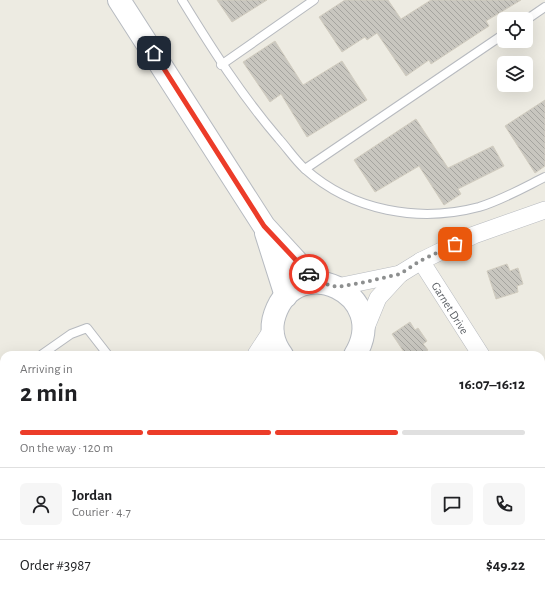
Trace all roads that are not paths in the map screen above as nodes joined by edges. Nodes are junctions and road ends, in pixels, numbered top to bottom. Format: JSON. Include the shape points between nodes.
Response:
{"nodes":[{"id":1,"x":120,"y":0,"type":"edge"},
{"id":2,"x":182,"y":0,"type":"edge"},
{"id":3,"x":314,"y":0,"type":"edge"},
{"id":4,"x":545,"y":7,"type":"edge"},
{"id":5,"x":533,"y":15,"type":"edge"},
{"id":6,"x":497,"y":39,"type":"edge"},
{"id":7,"x":222,"y":65,"type":"junction"},
{"id":8,"x":305,"y":169,"type":"junction"},
{"id":9,"x":545,"y":177,"type":"edge"},
{"id":10,"x":545,"y":210,"type":"edge"},
{"id":11,"x":264,"y":226,"type":"junction"},
{"id":12,"x":420,"y":261,"type":"junction"},
{"id":13,"x":400,"y":274,"type":"junction"},
{"id":14,"x":330,"y":285,"type":"junction"},
{"id":15,"x":286,"y":296,"type":"junction"},
{"id":16,"x":273,"y":332,"type":"junction"},
{"id":17,"x":361,"y":347,"type":"edge"},
{"id":18,"x":47,"y":351,"type":"edge"},
{"id":19,"x":105,"y":351,"type":"edge"},
{"id":20,"x":261,"y":351,"type":"edge"},
{"id":21,"x":280,"y":351,"type":"edge"},
{"id":22,"x":478,"y":351,"type":"edge"}],
"edges":[{"from":1,"to":11,"type":"main road"},
{"from":2,"to":7,"type":"lane"},
{"from":3,"to":7,"type":"lane"},
{"from":4,"to":5,"type":"lane"},
{"from":6,"to":8,"type":"lane"},
{"from":7,"to":8,"type":"lane","via":[[258,114]]},
{"from":8,"to":9,"type":"lane","via":[[327,186],[375,208],[418,214],[452,212],[477,207],[500,200]]},
{"from":10,"to":12,"type":"street","via":[[474,235]]},
{"from":11,"to":14,"type":"main road","via":[[309,275]]},
{"from":11,"to":15,"type":"main road"},
{"from":12,"to":13,"type":"street"},
{"from":12,"to":22,"type":"street","name":"Garnet Drive"},
{"from":13,"to":14,"type":"street"},
{"from":13,"to":17,"type":"street","via":[[378,298]]},
{"from":14,"to":15,"type":"main road","via":[[314,283],[299,287]]},
{"from":14,"to":17,"type":"main road","via":[[350,296],[359,309]]},
{"from":15,"to":16,"type":"main road","via":[[274,316]]},
{"from":16,"to":20,"type":"street"},
{"from":16,"to":21,"type":"main road"},
{"from":18,"to":19,"type":"lane","via":[[71,334],[87,328]]}]}
